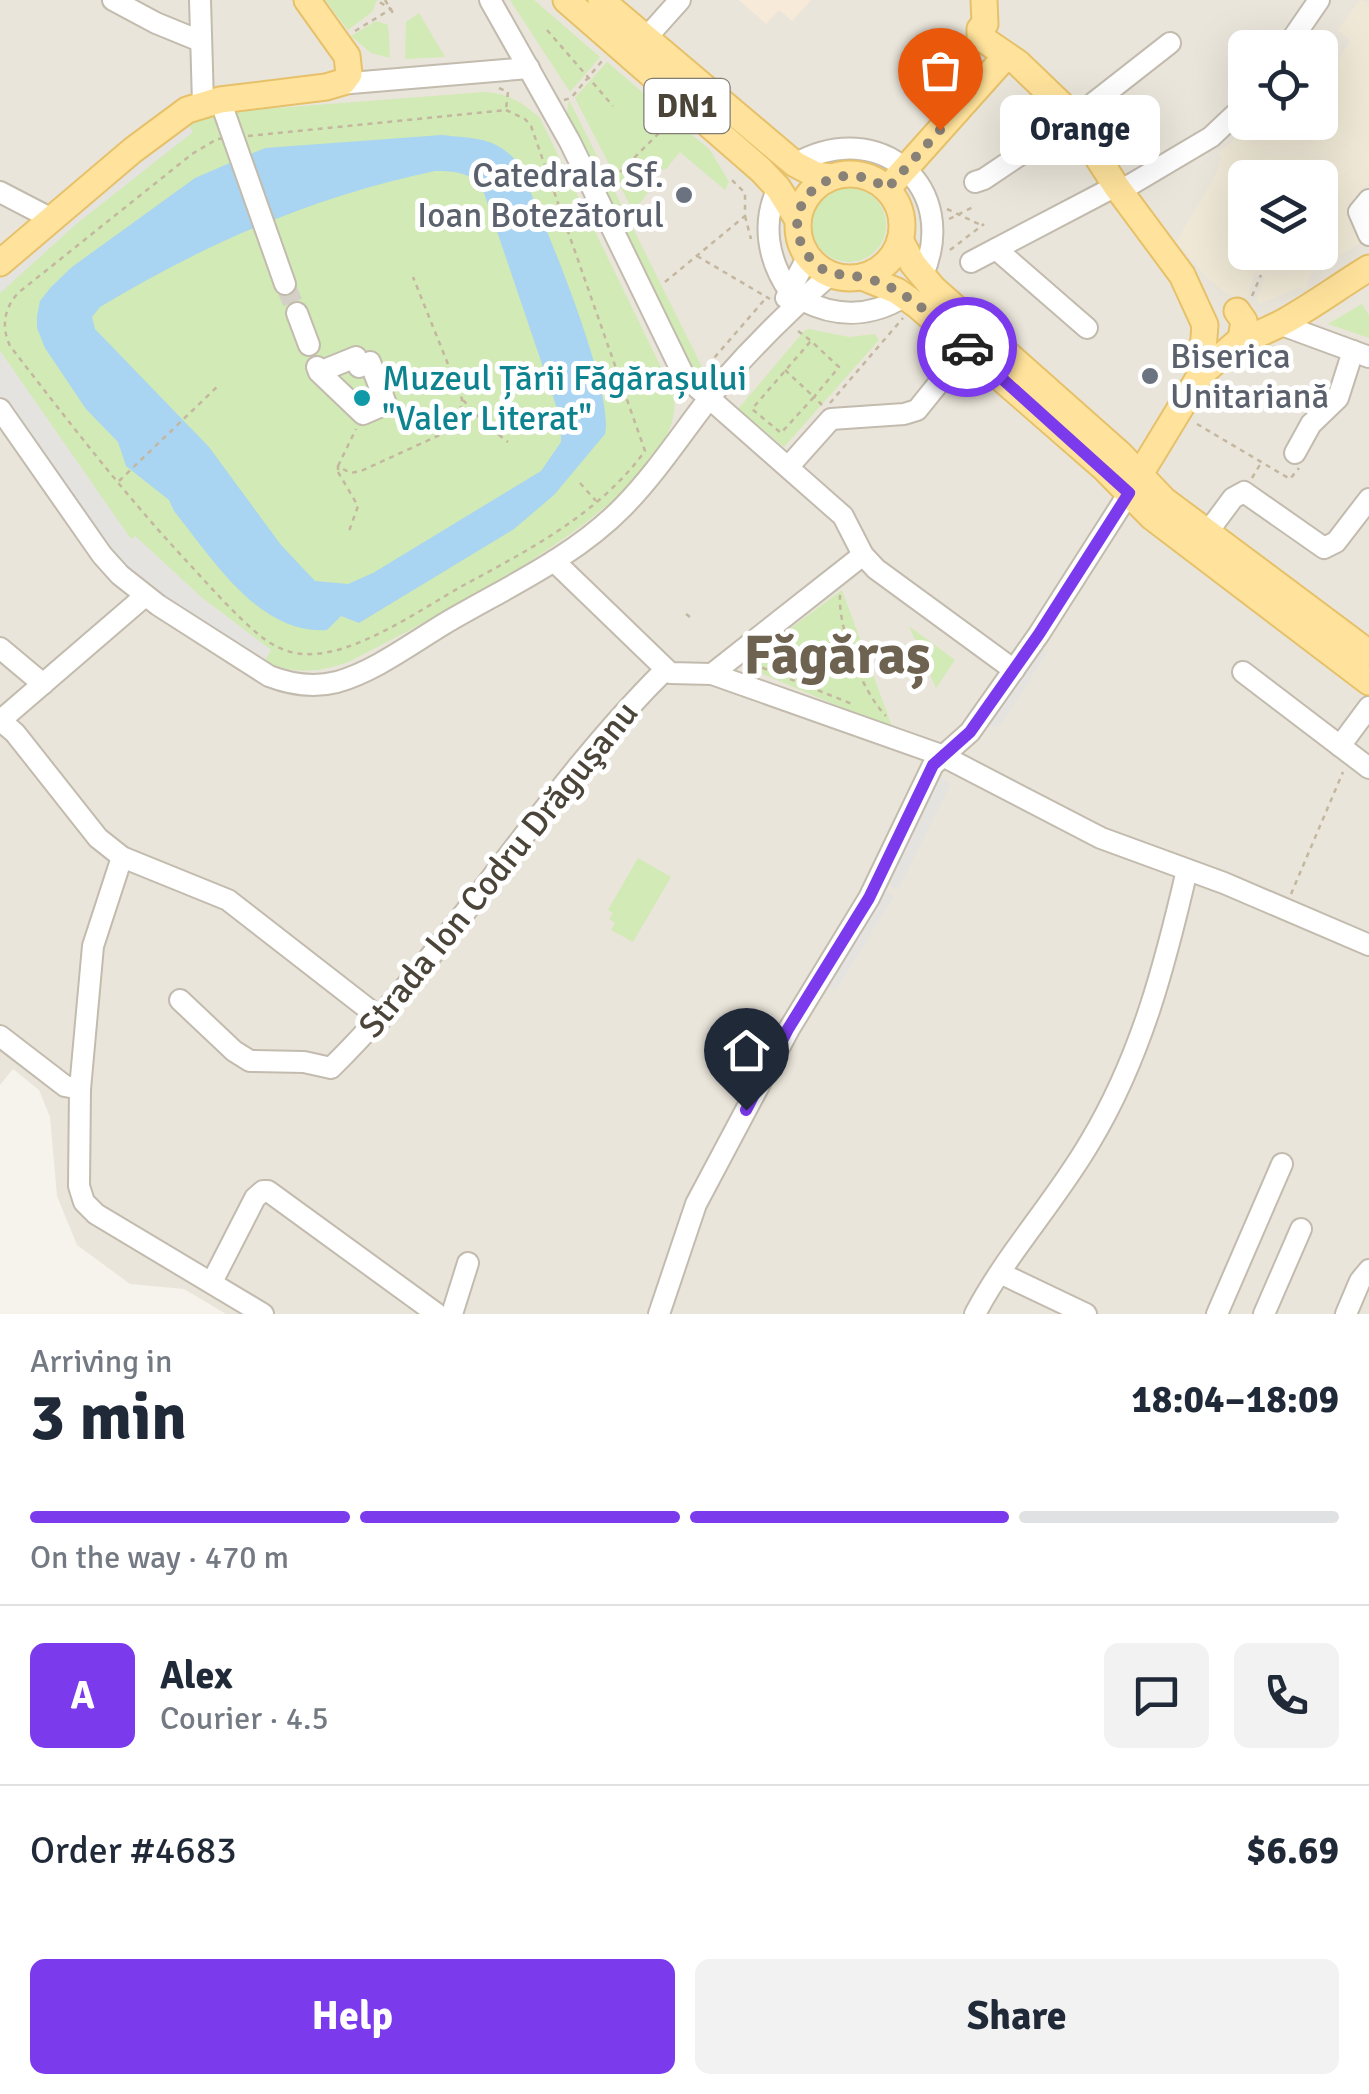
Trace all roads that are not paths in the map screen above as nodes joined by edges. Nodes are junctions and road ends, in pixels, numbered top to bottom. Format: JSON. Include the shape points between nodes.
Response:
{"nodes":[{"id":1,"x":113,"y":0,"type":"edge"},
{"id":2,"x":200,"y":0,"type":"edge"},
{"id":3,"x":307,"y":0,"type":"edge"},
{"id":4,"x":490,"y":0,"type":"edge"},
{"id":5,"x":566,"y":0,"type":"edge"},
{"id":6,"x":601,"y":0,"type":"edge"},
{"id":7,"x":680,"y":0,"type":"edge"},
{"id":8,"x":1319,"y":0,"type":"edge"},
{"id":9,"x":985,"y":12,"type":"edge"},
{"id":10,"x":1298,"y":30,"type":"edge"},
{"id":11,"x":646,"y":38,"type":"junction"},
{"id":12,"x":200,"y":41,"type":"junction"},
{"id":13,"x":1170,"y":43,"type":"dead end"},
{"id":14,"x":1012,"y":60,"type":"junction"},
{"id":15,"x":529,"y":68,"type":"junction"},
{"id":16,"x":339,"y":84,"type":"junction"},
{"id":17,"x":212,"y":101,"type":"junction"},
{"id":18,"x":1073,"y":119,"type":"junction"},
{"id":19,"x":1228,"y":120,"type":"edge"},
{"id":20,"x":795,"y":164,"type":"junction"},
{"id":21,"x":906,"y":168,"type":"junction"},
{"id":22,"x":831,"y":178,"type":"junction"},
{"id":23,"x":974,"y":182,"type":"dead end"},
{"id":24,"x":778,"y":188,"type":"junction"},
{"id":25,"x":887,"y":189,"type":"junction"},
{"id":26,"x":1118,"y":189,"type":"junction"},
{"id":27,"x":0,"y":192,"type":"edge"},
{"id":28,"x":1369,"y":200,"type":"edge"},
{"id":29,"x":52,"y":218,"type":"junction"},
{"id":30,"x":798,"y":220,"type":"junction"},
{"id":31,"x":1369,"y":235,"type":"edge"},
{"id":32,"x":900,"y":240,"type":"junction"},
{"id":33,"x":996,"y":249,"type":"junction"},
{"id":34,"x":808,"y":256,"type":"junction"},
{"id":35,"x":972,"y":262,"type":"dead end"},
{"id":36,"x":0,"y":264,"type":"edge"},
{"id":37,"x":1369,"y":269,"type":"edge"},
{"id":38,"x":831,"y":274,"type":"junction"},
{"id":39,"x":1182,"y":275,"type":"junction"},
{"id":40,"x":862,"y":277,"type":"junction"},
{"id":41,"x":284,"y":284,"type":"tunnel mouth"},
{"id":42,"x":796,"y":296,"type":"junction"},
{"id":43,"x":910,"y":297,"type":"junction"},
{"id":44,"x":1237,"y":308,"type":"junction"},
{"id":45,"x":297,"y":313,"type":"tunnel mouth"},
{"id":46,"x":1291,"y":317,"type":"junction"},
{"id":47,"x":1087,"y":328,"type":"dead end"},
{"id":48,"x":1206,"y":330,"type":"junction"},
{"id":49,"x":1236,"y":343,"type":"junction"},
{"id":50,"x":309,"y":345,"type":"dead end"},
{"id":51,"x":967,"y":348,"type":"junction"},
{"id":52,"x":1361,"y":354,"type":"edge"},
{"id":53,"x":1202,"y":374,"type":"junction"},
{"id":54,"x":708,"y":400,"type":"junction"},
{"id":55,"x":1,"y":412,"type":"edge"},
{"id":56,"x":363,"y":414,"type":"joint"},
{"id":57,"x":1299,"y":457,"type":"road end"},
{"id":58,"x":796,"y":458,"type":"junction"},
{"id":59,"x":1134,"y":484,"type":"junction"},
{"id":60,"x":1369,"y":499,"type":"edge"},
{"id":61,"x":1208,"y":533,"type":"junction"},
{"id":62,"x":864,"y":554,"type":"junction"},
{"id":63,"x":554,"y":561,"type":"junction"},
{"id":64,"x":145,"y":596,"type":"junction"},
{"id":65,"x":0,"y":648,"type":"edge"},
{"id":66,"x":1369,"y":653,"type":"edge"},
{"id":67,"x":665,"y":670,"type":"junction"},
{"id":68,"x":1014,"y":670,"type":"junction"},
{"id":69,"x":1243,"y":672,"type":"dead end"},
{"id":70,"x":712,"y":674,"type":"junction"},
{"id":71,"x":1369,"y":682,"type":"edge"},
{"id":72,"x":43,"y":684,"type":"junction"},
{"id":73,"x":1369,"y":707,"type":"edge"},
{"id":74,"x":0,"y":720,"type":"edge"},
{"id":75,"x":941,"y":756,"type":"junction"},
{"id":76,"x":1354,"y":756,"type":"edge"},
{"id":77,"x":122,"y":857,"type":"junction"},
{"id":78,"x":1186,"y":870,"type":"junction"},
{"id":79,"x":1369,"y":946,"type":"edge"},
{"id":80,"x":180,"y":1000,"type":"dead end"},
{"id":81,"x":381,"y":1018,"type":"junction"},
{"id":82,"x":0,"y":1036,"type":"edge"},
{"id":83,"x":80,"y":1089,"type":"junction"},
{"id":84,"x":1282,"y":1164,"type":"dead end"},
{"id":85,"x":1301,"y":1229,"type":"dead end"},
{"id":86,"x":468,"y":1263,"type":"dead end"},
{"id":87,"x":1369,"y":1270,"type":"edge"},
{"id":88,"x":1000,"y":1274,"type":"junction"},
{"id":89,"x":212,"y":1282,"type":"junction"},
{"id":90,"x":263,"y":1314,"type":"edge"},
{"id":91,"x":438,"y":1314,"type":"edge"},
{"id":92,"x":452,"y":1314,"type":"edge"},
{"id":93,"x":659,"y":1314,"type":"edge"},
{"id":94,"x":975,"y":1314,"type":"edge"},
{"id":95,"x":1086,"y":1314,"type":"edge"},
{"id":96,"x":1217,"y":1314,"type":"edge"},
{"id":97,"x":1264,"y":1314,"type":"edge"},
{"id":98,"x":1346,"y":1314,"type":"edge"}],
"edges":[{"from":1,"to":12,"type":"street"},
{"from":2,"to":12,"type":"street"},
{"from":3,"to":16,"type":"main road","via":[[347,56],[349,74]]},
{"from":4,"to":15,"type":"street"},
{"from":5,"to":24,"type":"main road","number":"DN1"},
{"from":6,"to":11,"type":"main road","number":"DN1"},
{"from":7,"to":11,"type":"street"},
{"from":8,"to":10,"type":"street"},
{"from":9,"to":14,"type":"main road"},
{"from":11,"to":20,"type":"main road","number":"DN1"},
{"from":12,"to":17,"type":"street"},
{"from":13,"to":18,"type":"street"},
{"from":14,"to":18,"type":"main road"},
{"from":14,"to":21,"type":"main road"},
{"from":15,"to":16,"type":"street"},
{"from":15,"to":54,"type":"street","via":[[684,376]]},
{"from":16,"to":17,"type":"main road"},
{"from":17,"to":29,"type":"main road","via":[[161,128]]},
{"from":17,"to":41,"type":"street","via":[[235,142]]},
{"from":18,"to":23,"type":"street"},
{"from":18,"to":26,"type":"main road"},
{"from":19,"to":26,"type":"street"},
{"from":20,"to":21,"type":"street","via":[[852,148],[889,156]]},
{"from":20,"to":22,"type":"main road","number":"DN1"},
{"from":21,"to":25,"type":"main road"},
{"from":21,"to":43,"type":"street","via":[[931,213],[932,244]]},
{"from":22,"to":25,"type":"main road","number":"DN1","via":[[860,175]]},
{"from":22,"to":30,"type":"main road","via":[[809,194]]},
{"from":24,"to":30,"type":"main road","number":"DN1"},
{"from":24,"to":42,"type":"street","via":[[768,236],[776,266]]},
{"from":25,"to":32,"type":"main road","via":[[900,213]]},
{"from":26,"to":33,"type":"street"},
{"from":26,"to":39,"type":"main road"},
{"from":27,"to":29,"type":"street"},
{"from":28,"to":31,"type":"street","via":[[1359,212]]},
{"from":29,"to":36,"type":"main road"},
{"from":30,"to":34,"type":"main road","number":"DN1"},
{"from":32,"to":40,"type":"main road","via":[[882,268]]},
{"from":32,"to":43,"type":"main road"},
{"from":33,"to":35,"type":"street"},
{"from":33,"to":47,"type":"street"},
{"from":34,"to":38,"type":"main road"},
{"from":34,"to":42,"type":"street"},
{"from":37,"to":46,"type":"main road"},
{"from":38,"to":40,"type":"main road"},
{"from":38,"to":42,"type":"street"},
{"from":39,"to":44,"type":"main road"},
{"from":39,"to":48,"type":"main road"},
{"from":40,"to":43,"type":"main road"},
{"from":42,"to":43,"type":"street","via":[[826,311],[854,314]]},
{"from":42,"to":54,"type":"street"},
{"from":43,"to":51,"type":"main road"},
{"from":43,"to":59,"type":"main road"},
{"from":44,"to":46,"type":"main road"},
{"from":44,"to":48,"type":"main road","via":[[1215,309]]},
{"from":44,"to":49,"type":"main road","via":[[1245,327]]},
{"from":45,"to":50,"type":"street"},
{"from":46,"to":49,"type":"main road"},
{"from":46,"to":52,"type":"street"},
{"from":48,"to":49,"type":"main road","via":[[1215,344]]},
{"from":48,"to":53,"type":"main road"},
{"from":49,"to":53,"type":"main road"},
{"from":51,"to":58,"type":"street","via":[[916,410],[831,419]]},
{"from":51,"to":59,"type":"main road"},
{"from":52,"to":57,"type":"street","via":[[1338,398],[1310,424]]},
{"from":53,"to":59,"type":"main road"},
{"from":54,"to":58,"type":"street"},
{"from":54,"to":63,"type":"street","via":[[621,508]]},
{"from":55,"to":64,"type":"street","via":[[102,554]]},
{"from":56,"to":56,"type":"street","via":[[318,369],[356,356],[359,366],[370,362],[386,404]]},
{"from":58,"to":62,"type":"street","via":[[844,516]]},
{"from":59,"to":61,"type":"main road"},
{"from":59,"to":68,"type":"street"},
{"from":59,"to":71,"type":"main road","via":[[1152,516]]},
{"from":60,"to":61,"type":"street","via":[[1324,548],[1244,492]]},
{"from":61,"to":66,"type":"main road"},
{"from":62,"to":68,"type":"street","via":[[885,577]]},
{"from":62,"to":70,"type":"street"},
{"from":63,"to":64,"type":"street","via":[[357,674],[308,686],[251,666]]},
{"from":63,"to":67,"type":"street"},
{"from":64,"to":72,"type":"street"},
{"from":65,"to":72,"type":"street"},
{"from":67,"to":70,"type":"street"},
{"from":67,"to":81,"type":"street","name":"Strada Ion Codru Drăguşanu","via":[[609,727]]},
{"from":68,"to":75,"type":"street","via":[[970,732]]},
{"from":69,"to":76,"type":"street"},
{"from":70,"to":75,"type":"street"},
{"from":72,"to":74,"type":"street"},
{"from":73,"to":76,"type":"street"},
{"from":74,"to":77,"type":"street","via":[[98,838]]},
{"from":75,"to":78,"type":"street","via":[[1101,838]]},
{"from":75,"to":93,"type":"street","via":[[869,898],[788,1029],[704,1189]]},
{"from":77,"to":81,"type":"street","via":[[228,900]]},
{"from":77,"to":83,"type":"street","via":[[93,946]]},
{"from":78,"to":79,"type":"street"},
{"from":78,"to":88,"type":"street","via":[[1154,1000],[1120,1088]]},
{"from":80,"to":81,"type":"street","name":"Strada Ion Codru Drăguşanu","via":[[250,1060],[323,1066]]},
{"from":82,"to":83,"type":"street","via":[[65,1086]]},
{"from":83,"to":89,"type":"street","via":[[78,1175],[84,1202]]},
{"from":84,"to":96,"type":"street"},
{"from":85,"to":97,"type":"street"},
{"from":86,"to":92,"type":"street"},
{"from":87,"to":98,"type":"street"},
{"from":88,"to":94,"type":"street"},
{"from":88,"to":95,"type":"street"},
{"from":89,"to":90,"type":"street"},
{"from":89,"to":91,"type":"street","via":[[259,1193],[268,1191]]}]}
